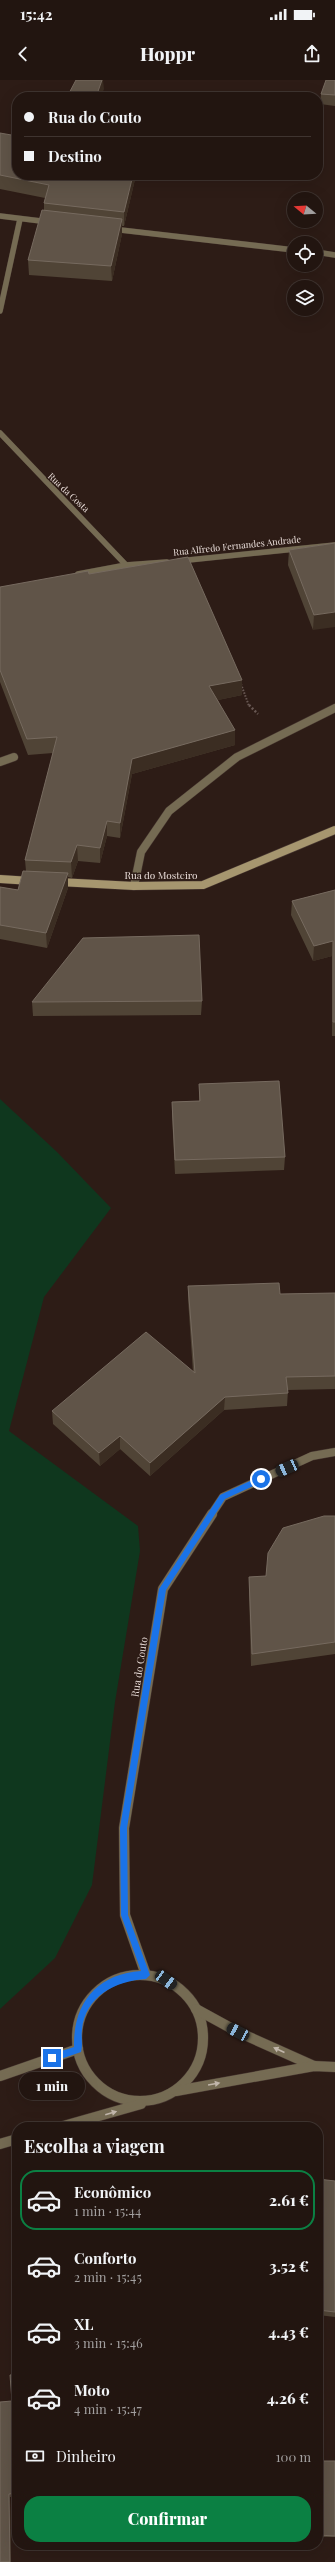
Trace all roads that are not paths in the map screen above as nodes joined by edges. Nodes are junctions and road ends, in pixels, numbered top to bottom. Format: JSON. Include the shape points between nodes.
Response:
{"nodes":[{"id":1,"x":0,"y":216,"type":"edge"},
{"id":2,"x":20,"y":219,"type":"junction"},
{"id":3,"x":59,"y":223,"type":"edge"},
{"id":4,"x":106,"y":229,"type":"edge"},
{"id":5,"x":287,"y":249,"type":"edge"},
{"id":6,"x":323,"y":253,"type":"edge"},
{"id":7,"x":335,"y":254,"type":"edge"},
{"id":8,"x":0,"y":311,"type":"edge"},
{"id":9,"x":0,"y":433,"type":"edge"},
{"id":10,"x":335,"y":545,"type":"edge"},
{"id":11,"x":126,"y":565,"type":"junction"},
{"id":12,"x":74,"y":574,"type":"edge"},
{"id":13,"x":335,"y":708,"type":"edge"},
{"id":14,"x":14,"y":757,"type":"dead end"},
{"id":15,"x":0,"y":762,"type":"edge"},
{"id":16,"x":335,"y":830,"type":"edge"},
{"id":17,"x":0,"y":879,"type":"edge"},
{"id":18,"x":39,"y":881,"type":"edge"},
{"id":19,"x":47,"y":882,"type":"edge"},
{"id":20,"x":134,"y":886,"type":"junction"},
{"id":21,"x":335,"y":1452,"type":"edge"},
{"id":22,"x":146,"y":1975,"type":"junction"},
{"id":23,"x":196,"y":2009,"type":"junction"},
{"id":24,"x":78,"y":2049,"type":"junction"},
{"id":25,"x":314,"y":2066,"type":"junction"},
{"id":26,"x":335,"y":2067,"type":"edge"},
{"id":27,"x":0,"y":2076,"type":"edge"},
{"id":28,"x":176,"y":2090,"type":"junction"},
{"id":29,"x":157,"y":2100,"type":"junction"},
{"id":30,"x":78,"y":2122,"type":"edge"},
{"id":31,"x":12,"y":2140,"type":"edge"},
{"id":32,"x":0,"y":2144,"type":"edge"}],
"edges":[{"from":1,"to":2,"type":"street"},
{"from":2,"to":3,"type":"street"},
{"from":2,"to":8,"type":"street"},
{"from":4,"to":5,"type":"street"},
{"from":6,"to":7,"type":"street"},
{"from":9,"to":11,"type":"street","name":"Rua da Costa","via":[[36,474],[95,528]]},
{"from":10,"to":11,"type":"street","name":"Rua Alfredo Fernandes Andrade"},
{"from":11,"to":12,"type":"street","name":"Rua Alfredo Fernandes Andrade"},
{"from":13,"to":20,"type":"street","via":[[237,757],[169,811],[141,852]]},
{"from":14,"to":15,"type":"street"},
{"from":16,"to":20,"type":"main road","name":"Rua do Mosteiro","via":[[203,885]]},
{"from":17,"to":18,"type":"main road"},
{"from":19,"to":20,"type":"main road","name":"Rua do Mosteiro"},
{"from":21,"to":22,"type":"street","name":"Rua do Couto","via":[[312,1456],[223,1497],[162,1589],[124,1828],[125,1915]]},
{"from":22,"to":23,"type":"street","via":[[166,1980],[183,1992]]},
{"from":22,"to":24,"type":"street","via":[[127,1976],[109,1983],[94,1995],[83,2011],[78,2030]]},
{"from":25,"to":23,"type":"street","one_way":true,"via":[[238,2032]]},
{"from":23,"to":28,"type":"street","via":[[201,2026],[202,2044],[198,2062],[189,2078]]},
{"from":24,"to":27,"type":"street"},
{"from":24,"to":29,"type":"street","via":[[84,2069],[98,2086],[115,2098],[136,2102]]},
{"from":25,"to":26,"type":"street"},
{"from":28,"to":25,"type":"street","one_way":true},
{"from":28,"to":29,"type":"street"},
{"from":30,"to":29,"type":"street","one_way":true},
{"from":31,"to":32,"type":"street"}]}
